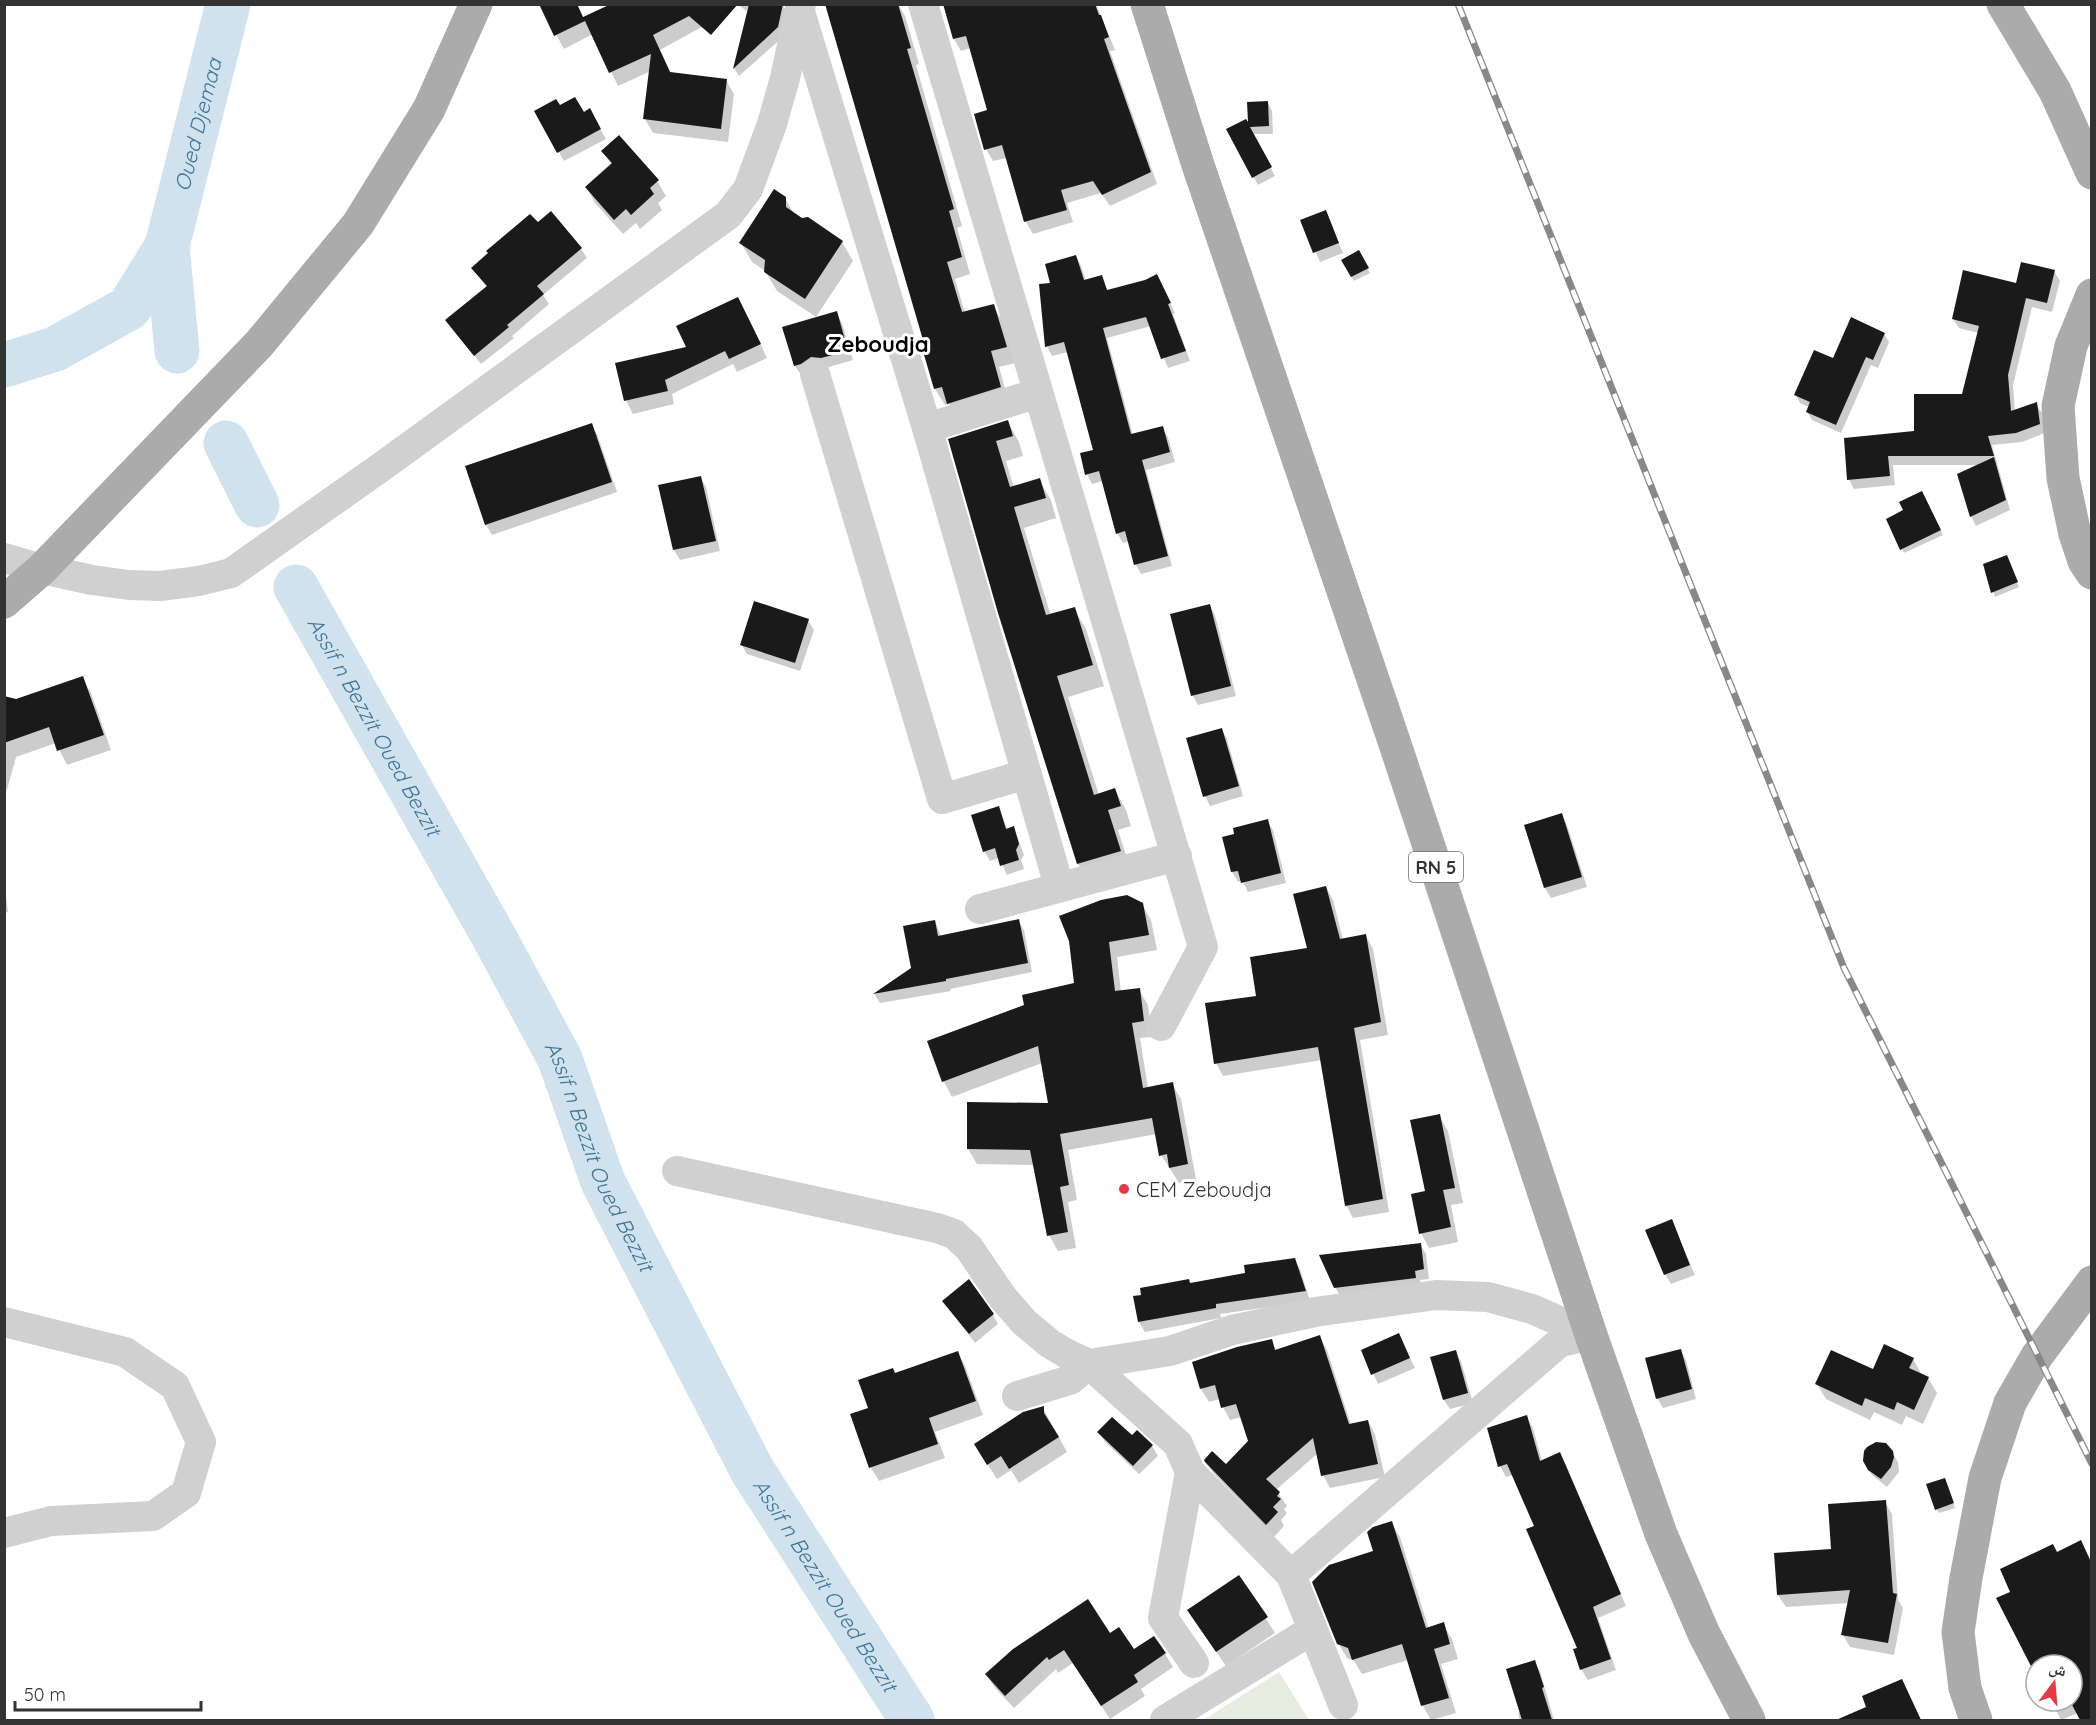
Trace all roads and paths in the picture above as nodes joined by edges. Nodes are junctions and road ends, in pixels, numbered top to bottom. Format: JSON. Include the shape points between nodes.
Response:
{"nodes":[{"id":1,"x":476,"y":4,"type":"edge"},
{"id":2,"x":923,"y":4,"type":"edge"},
{"id":3,"x":1146,"y":4,"type":"edge"},
{"id":4,"x":2003,"y":4,"type":"edge"},
{"id":5,"x":800,"y":6,"type":"edge"},
{"id":6,"x":2091,"y":173,"type":"edge"},
{"id":7,"x":2091,"y":295,"type":"edge"},
{"id":8,"x":815,"y":374,"type":"dead end"},
{"id":9,"x":1038,"y":393,"type":"junction"},
{"id":10,"x":927,"y":428,"type":"junction"},
{"id":11,"x":4,"y":558,"type":"edge"},
{"id":12,"x":2089,"y":565,"type":"edge"},
{"id":13,"x":42,"y":569,"type":"junction"},
{"id":14,"x":4,"y":602,"type":"edge"},
{"id":15,"x":1027,"y":774,"type":"junction"},
{"id":16,"x":1177,"y":856,"type":"junction"},
{"id":17,"x":1059,"y":886,"type":"junction"},
{"id":18,"x":980,"y":909,"type":"dead end"},
{"id":19,"x":1161,"y":1026,"type":"dead end"},
{"id":20,"x":677,"y":1171,"type":"dead end"},
{"id":21,"x":2091,"y":1282,"type":"edge"},
{"id":22,"x":4,"y":1322,"type":"edge"},
{"id":23,"x":1591,"y":1335,"type":"junction"},
{"id":24,"x":1089,"y":1364,"type":"junction"},
{"id":25,"x":1017,"y":1396,"type":"dead end"},
{"id":26,"x":1190,"y":1472,"type":"junction"},
{"id":27,"x":4,"y":1533,"type":"edge"},
{"id":28,"x":1291,"y":1575,"type":"junction"},
{"id":29,"x":1312,"y":1629,"type":"junction"},
{"id":30,"x":1194,"y":1663,"type":"dead end"},
{"id":31,"x":1343,"y":1705,"type":"dead end"},
{"id":32,"x":1165,"y":1720,"type":"edge"},
{"id":33,"x":1749,"y":1720,"type":"edge"},
{"id":34,"x":1977,"y":1720,"type":"edge"}],
"edges":[{"from":1,"to":13,"type":"main road","via":[[429,109],[358,224],[259,344]]},
{"from":2,"to":9,"type":"street"},
{"from":3,"to":23,"type":"main road","number":"RN 5"},
{"from":4,"to":6,"type":"main road","via":[[2055,91]]},
{"from":5,"to":10,"type":"street"},
{"from":5,"to":13,"type":"street","via":[[771,124],[747,189],[728,215],[231,573],[160,586],[92,580]]},
{"from":7,"to":12,"type":"main road","via":[[2071,346],[2058,406],[2063,478],[2075,534]]},
{"from":8,"to":15,"type":"street","via":[[942,799]]},
{"from":9,"to":10,"type":"street"},
{"from":9,"to":16,"type":"street"},
{"from":10,"to":15,"type":"street"},
{"from":11,"to":13,"type":"street"},
{"from":13,"to":14,"type":"main road"},
{"from":15,"to":17,"type":"street"},
{"from":16,"to":17,"type":"street"},
{"from":16,"to":19,"type":"street","via":[[1203,947]]},
{"from":17,"to":18,"type":"street"},
{"from":20,"to":24,"type":"street","via":[[954,1234],[1025,1323],[1049,1343]]},
{"from":21,"to":34,"type":"main road","via":[[2037,1356],[2010,1403],[1985,1478],[1958,1632],[1965,1688]]},
{"from":22,"to":27,"type":"street","via":[[125,1352],[175,1386],[201,1442],[186,1493],[153,1516],[51,1521]]},
{"from":23,"to":24,"type":"street","via":[[1532,1309],[1488,1297],[1436,1295],[1315,1312],[1232,1330],[1170,1351]]},
{"from":23,"to":28,"type":"street","via":[[1560,1342]]},
{"from":23,"to":33,"type":"main road","number":"RN 5","via":[[1661,1534],[1704,1634]]},
{"from":24,"to":25,"type":"street","via":[[1071,1380]]},
{"from":24,"to":26,"type":"street","via":[[1178,1444]]},
{"from":26,"to":28,"type":"street"},
{"from":26,"to":30,"type":"street","via":[[1163,1618]]},
{"from":28,"to":29,"type":"street"},
{"from":29,"to":31,"type":"street"},
{"from":29,"to":32,"type":"street"}]}
